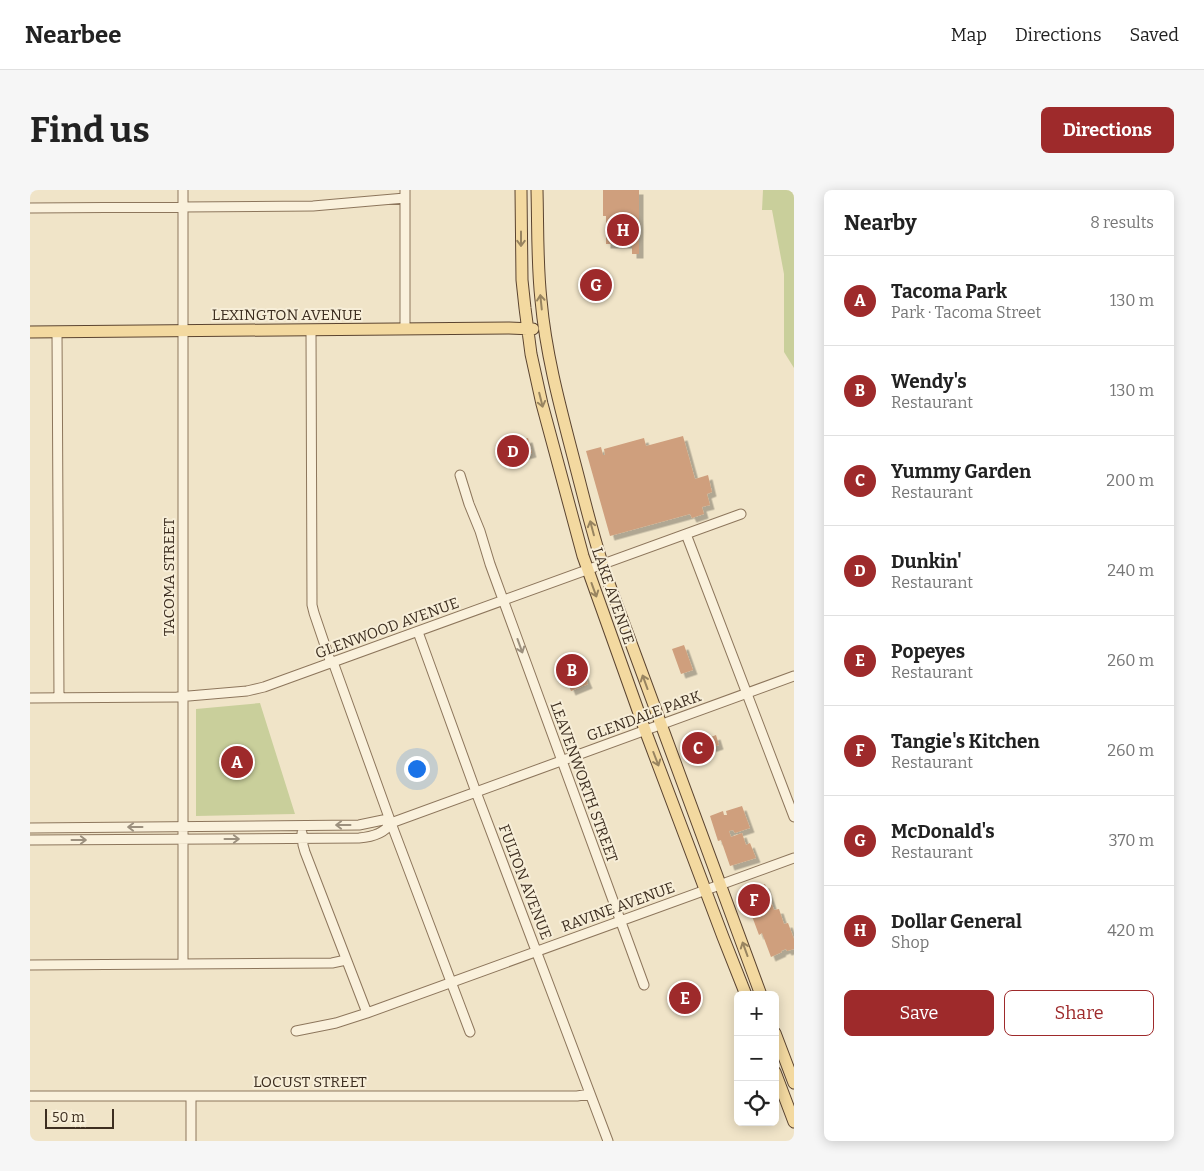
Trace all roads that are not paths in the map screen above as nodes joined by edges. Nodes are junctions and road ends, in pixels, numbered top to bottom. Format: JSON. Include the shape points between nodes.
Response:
{"nodes":[{"id":1,"x":183,"y":190,"type":"edge"},
{"id":2,"x":521,"y":190,"type":"edge"},
{"id":3,"x":538,"y":190,"type":"edge"},
{"id":4,"x":405,"y":194,"type":"edge"},
{"id":5,"x":183,"y":207,"type":"junction"},
{"id":6,"x":30,"y":208,"type":"edge"},
{"id":7,"x":405,"y":329,"type":"junction"},
{"id":8,"x":527,"y":329,"type":"junction"},
{"id":9,"x":311,"y":330,"type":"junction"},
{"id":10,"x":544,"y":330,"type":"junction"},
{"id":11,"x":183,"y":331,"type":"junction"},
{"id":12,"x":30,"y":332,"type":"edge"},
{"id":13,"x":57,"y":332,"type":"junction"},
{"id":14,"x":460,"y":474,"type":"dead end"},
{"id":15,"x":741,"y":514,"type":"dead end"},
{"id":16,"x":686,"y":534,"type":"junction"},
{"id":17,"x":602,"y":564,"type":"junction"},
{"id":18,"x":587,"y":570,"type":"junction"},
{"id":19,"x":504,"y":600,"type":"junction"},
{"id":20,"x":418,"y":632,"type":"junction"},
{"id":21,"x":332,"y":663,"type":"junction"},
{"id":22,"x":794,"y":676,"type":"edge"},
{"id":23,"x":748,"y":693,"type":"junction"},
{"id":24,"x":183,"y":696,"type":"junction"},
{"id":25,"x":30,"y":698,"type":"edge"},
{"id":26,"x":59,"y":698,"type":"junction"},
{"id":27,"x":660,"y":724,"type":"junction"},
{"id":28,"x":645,"y":730,"type":"junction"},
{"id":29,"x":561,"y":760,"type":"junction"},
{"id":30,"x":476,"y":792,"type":"junction"},
{"id":31,"x":794,"y":817,"type":"edge"},
{"id":32,"x":391,"y":823,"type":"junction"},
{"id":33,"x":183,"y":826,"type":"junction"},
{"id":34,"x":302,"y":826,"type":"junction"},
{"id":35,"x":30,"y":828,"type":"edge"},
{"id":36,"x":302,"y":838,"type":"junction"},
{"id":37,"x":183,"y":839,"type":"junction"},
{"id":38,"x":30,"y":840,"type":"edge"},
{"id":39,"x":794,"y":858,"type":"edge"},
{"id":40,"x":721,"y":885,"type":"junction"},
{"id":41,"x":705,"y":890,"type":"junction"},
{"id":42,"x":621,"y":921,"type":"junction"},
{"id":43,"x":536,"y":952,"type":"junction"},
{"id":44,"x":346,"y":960,"type":"junction"},
{"id":45,"x":183,"y":964,"type":"junction"},
{"id":46,"x":30,"y":965,"type":"edge"},
{"id":47,"x":451,"y":983,"type":"junction"},
{"id":48,"x":644,"y":985,"type":"dead end"},
{"id":49,"x":744,"y":991,"type":"edge"},
{"id":50,"x":760,"y":991,"type":"edge"},
{"id":51,"x":367,"y":1013,"type":"junction"},
{"id":52,"x":296,"y":1031,"type":"dead end"},
{"id":53,"x":470,"y":1032,"type":"dead end"},
{"id":54,"x":776,"y":1036,"type":"edge"},
{"id":55,"x":778,"y":1081,"type":"edge"},
{"id":56,"x":794,"y":1083,"type":"edge"},
{"id":57,"x":590,"y":1094,"type":"junction"},
{"id":58,"x":30,"y":1096,"type":"edge"},
{"id":59,"x":191,"y":1096,"type":"junction"},
{"id":60,"x":794,"y":1122,"type":"edge"},
{"id":61,"x":191,"y":1141,"type":"edge"},
{"id":62,"x":608,"y":1141,"type":"edge"}],
"edges":[{"from":1,"to":5,"type":"street","name":"TACOMA STREET"},
{"from":2,"to":8,"type":"main road","name":"LAKE AVENUE","one_way":true,"via":[[521,266]]},
{"from":10,"to":3,"type":"main road","name":"LAKE AVENUE","one_way":true,"via":[[538,266]]},
{"from":4,"to":5,"type":"street","via":[[313,206]]},
{"from":4,"to":7,"type":"street"},
{"from":5,"to":6,"type":"street"},
{"from":5,"to":11,"type":"street","name":"TACOMA STREET"},
{"from":7,"to":8,"type":"main road","name":"LEXINGTON AVENUE"},
{"from":7,"to":9,"type":"main road","name":"LEXINGTON AVENUE"},
{"from":8,"to":10,"type":"main road","name":"LEXINGTON AVENUE"},
{"from":8,"to":18,"type":"main road","name":"LAKE AVENUE","one_way":true,"via":[[542,404]]},
{"from":9,"to":11,"type":"main road","name":"LEXINGTON AVENUE"},
{"from":9,"to":21,"type":"street","via":[[312,605]]},
{"from":17,"to":10,"type":"main road","name":"LAKE AVENUE","one_way":true,"via":[[556,393]]},
{"from":11,"to":13,"type":"main road","name":"LEXINGTON AVENUE"},
{"from":11,"to":24,"type":"street","name":"TACOMA STREET"},
{"from":12,"to":13,"type":"main road","name":"LEXINGTON AVENUE"},
{"from":13,"to":26,"type":"street"},
{"from":14,"to":19,"type":"street","name":"LEAVENWORTH STREET"},
{"from":15,"to":16,"type":"street","name":"GLENWOOD AVENUE"},
{"from":16,"to":17,"type":"street","name":"GLENWOOD AVENUE"},
{"from":16,"to":23,"type":"street"},
{"from":17,"to":18,"type":"street","name":"GLENWOOD AVENUE"},
{"from":27,"to":17,"type":"main road","name":"LAKE AVENUE","one_way":true},
{"from":18,"to":19,"type":"street","name":"GLENWOOD AVENUE"},
{"from":18,"to":28,"type":"main road","name":"LAKE AVENUE","one_way":true},
{"from":19,"to":20,"type":"street","name":"GLENWOOD AVENUE"},
{"from":19,"to":29,"type":"street","name":"LEAVENWORTH STREET","one_way":true},
{"from":20,"to":21,"type":"street","name":"GLENWOOD AVENUE"},
{"from":20,"to":30,"type":"street","name":"FULTON AVENUE"},
{"from":21,"to":24,"type":"street","name":"GLENWOOD AVENUE","via":[[259,689]]},
{"from":21,"to":32,"type":"street"},
{"from":22,"to":23,"type":"street","name":"GLENDALE PARK"},
{"from":23,"to":27,"type":"street","name":"GLENDALE PARK"},
{"from":23,"to":31,"type":"street"},
{"from":24,"to":26,"type":"street","name":"GLENWOOD AVENUE"},
{"from":24,"to":33,"type":"street","name":"TACOMA STREET"},
{"from":25,"to":26,"type":"street","name":"GLENWOOD AVENUE"},
{"from":27,"to":28,"type":"street","name":"GLENDALE PARK"},
{"from":27,"to":40,"type":"main road","name":"LAKE AVENUE"},
{"from":28,"to":29,"type":"street","name":"GLENDALE PARK"},
{"from":28,"to":41,"type":"main road","name":"LAKE AVENUE","one_way":true},
{"from":29,"to":30,"type":"street","name":"GLENDALE PARK"},
{"from":29,"to":42,"type":"street","name":"LEAVENWORTH STREET"},
{"from":30,"to":32,"type":"street","name":"GLENDALE PARK"},
{"from":30,"to":43,"type":"street","name":"FULTON AVENUE"},
{"from":32,"to":34,"type":"street","name":"GLENDALE PARK","one_way":true,"via":[[383,820],[362,825]]},
{"from":32,"to":36,"type":"street","name":"GLENDALE PARK","via":[[382,832],[364,838]]},
{"from":32,"to":47,"type":"street"},
{"from":33,"to":34,"type":"street","name":"GLENDALE PARK"},
{"from":33,"to":35,"type":"street","name":"GLENDALE PARK","one_way":true},
{"from":33,"to":37,"type":"street","name":"TACOMA STREET"},
{"from":34,"to":36,"type":"street"},
{"from":37,"to":36,"type":"street","name":"GLENDALE PARK","one_way":true},
{"from":36,"to":44,"type":"street"},
{"from":38,"to":37,"type":"street","name":"GLENDALE PARK","one_way":true},
{"from":37,"to":45,"type":"street","name":"TACOMA STREET"},
{"from":39,"to":40,"type":"street","name":"RAVINE AVENUE"},
{"from":40,"to":41,"type":"street","name":"RAVINE AVENUE"},
{"from":50,"to":40,"type":"main road","name":"LAKE AVENUE","one_way":true},
{"from":41,"to":42,"type":"street","name":"RAVINE AVENUE"},
{"from":41,"to":49,"type":"main road","name":"LAKE AVENUE"},
{"from":42,"to":43,"type":"street","name":"RAVINE AVENUE"},
{"from":42,"to":48,"type":"street","name":"LEAVENWORTH STREET"},
{"from":43,"to":47,"type":"street","name":"RAVINE AVENUE"},
{"from":43,"to":57,"type":"street","name":"FULTON AVENUE"},
{"from":44,"to":45,"type":"street","via":[[332,963]]},
{"from":44,"to":51,"type":"street"},
{"from":45,"to":46,"type":"street"},
{"from":47,"to":51,"type":"street","name":"RAVINE AVENUE"},
{"from":47,"to":53,"type":"street"},
{"from":51,"to":52,"type":"street","name":"RAVINE AVENUE"},
{"from":54,"to":56,"type":"main road"},
{"from":55,"to":60,"type":"main road"},
{"from":57,"to":59,"type":"street","name":"LOCUST STREET"},
{"from":57,"to":62,"type":"street","name":"FULTON AVENUE"},
{"from":58,"to":59,"type":"street","name":"LOCUST STREET"},
{"from":59,"to":61,"type":"street"}]}
